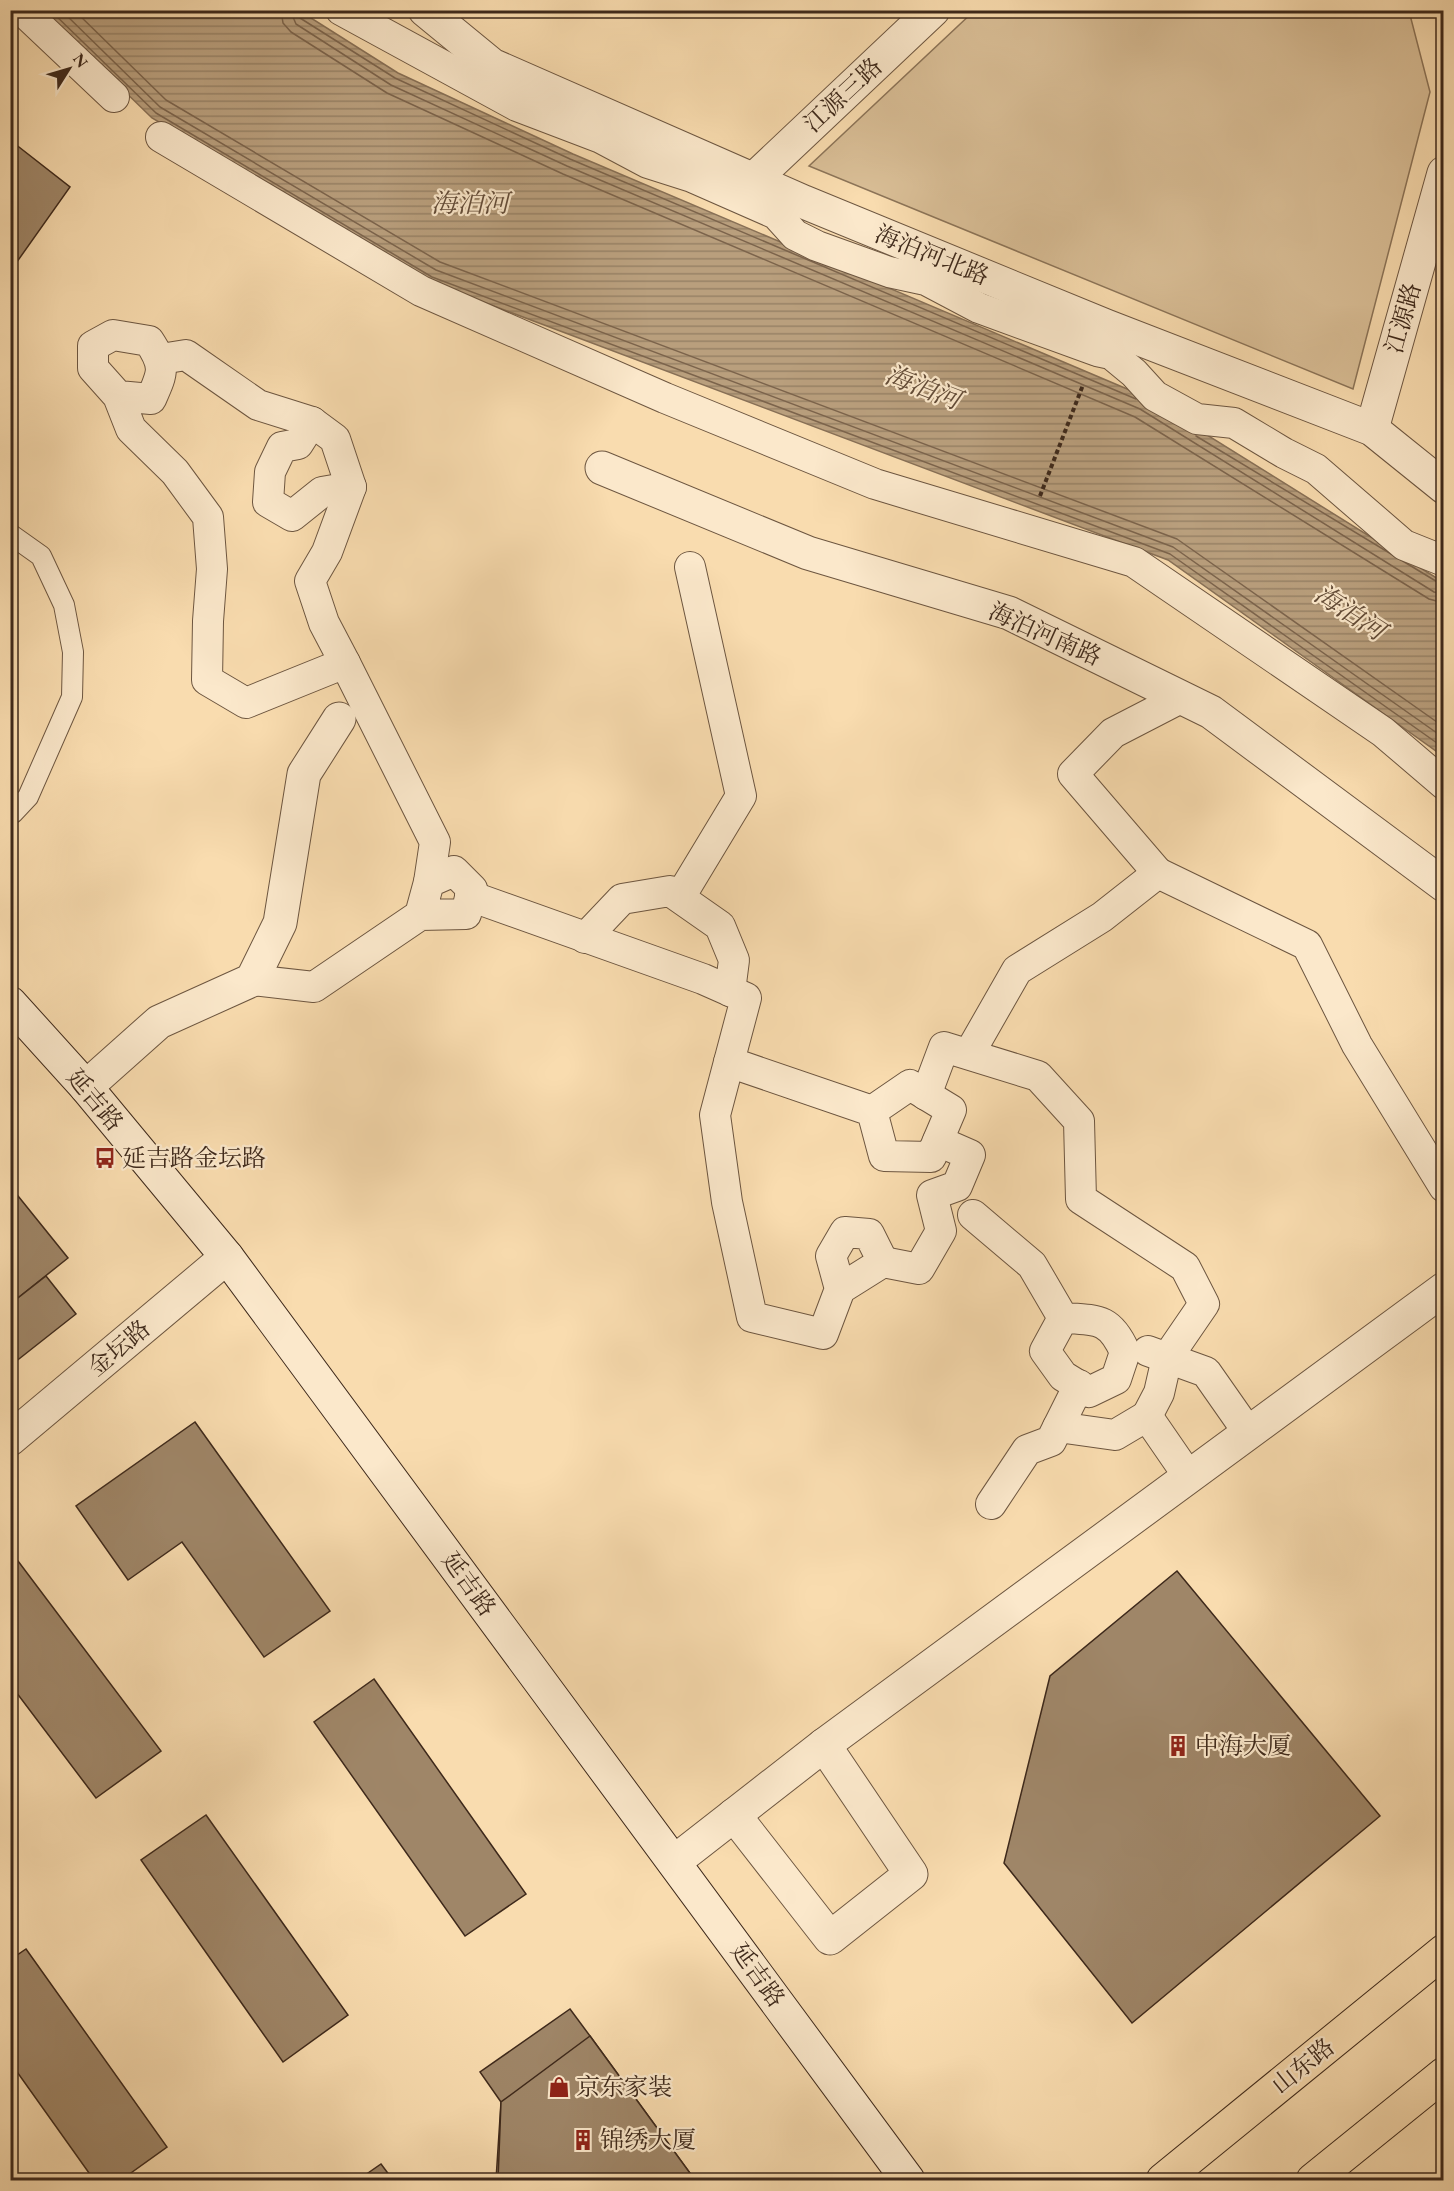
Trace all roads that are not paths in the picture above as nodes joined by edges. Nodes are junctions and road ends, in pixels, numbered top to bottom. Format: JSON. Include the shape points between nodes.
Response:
{"nodes":[{"id":1,"x":22,"y":10,"type":"edge"},
{"id":2,"x":341,"y":10,"type":"edge"},
{"id":3,"x":425,"y":10,"type":"edge"},
{"id":4,"x":933,"y":10,"type":"edge"},
{"id":5,"x":114,"y":97,"type":"dead end"},
{"id":6,"x":161,"y":137,"type":"dead end"},
{"id":7,"x":1443,"y":173,"type":"edge"},
{"id":8,"x":753,"y":180,"type":"junction"},
{"id":9,"x":161,"y":359,"type":"junction"},
{"id":10,"x":117,"y":396,"type":"junction"},
{"id":11,"x":312,"y":422,"type":"junction"},
{"id":12,"x":1372,"y":429,"type":"junction"},
{"id":13,"x":602,"y":468,"type":"dead end"},
{"id":14,"x":351,"y":487,"type":"junction"},
{"id":15,"x":1443,"y":488,"type":"edge"},
{"id":16,"x":10,"y":534,"type":"edge"},
{"id":17,"x":1443,"y":561,"type":"edge"},
{"id":18,"x":690,"y":567,"type":"dead end"},
{"id":19,"x":345,"y":663,"type":"junction"},
{"id":20,"x":1179,"y":697,"type":"junction"},
{"id":21,"x":339,"y":719,"type":"dead end"},
{"id":22,"x":1443,"y":784,"type":"edge"},
{"id":23,"x":11,"y":816,"type":"edge"},
{"id":24,"x":1158,"y":873,"type":"junction"},
{"id":25,"x":429,"y":882,"type":"junction"},
{"id":26,"x":1443,"y":885,"type":"edge"},
{"id":27,"x":471,"y":896,"type":"junction"},
{"id":28,"x":680,"y":897,"type":"junction"},
{"id":29,"x":420,"y":915,"type":"junction"},
{"id":30,"x":585,"y":938,"type":"junction"},
{"id":31,"x":252,"y":980,"type":"junction"},
{"id":32,"x":730,"y":991,"type":"junction"},
{"id":33,"x":10,"y":1003,"type":"edge"},
{"id":34,"x":969,"y":1054,"type":"junction"},
{"id":35,"x":729,"y":1062,"type":"junction"},
{"id":36,"x":87,"y":1088,"type":"junction"},
{"id":37,"x":926,"y":1095,"type":"junction"},
{"id":38,"x":872,"y":1111,"type":"junction"},
{"id":39,"x":938,"y":1141,"type":"junction"},
{"id":40,"x":957,"y":1186,"type":"junction"},
{"id":41,"x":1443,"y":1187,"type":"edge"},
{"id":42,"x":973,"y":1215,"type":"junction"},
{"id":43,"x":941,"y":1231,"type":"junction"},
{"id":44,"x":227,"y":1257,"type":"junction"},
{"id":45,"x":883,"y":1262,"type":"junction"},
{"id":46,"x":840,"y":1289,"type":"junction"},
{"id":47,"x":1443,"y":1289,"type":"edge"},
{"id":48,"x":1063,"y":1318,"type":"junction"},
{"id":49,"x":1120,"y":1342,"type":"junction"},
{"id":50,"x":1167,"y":1358,"type":"junction"},
{"id":51,"x":1079,"y":1385,"type":"junction"},
{"id":52,"x":1147,"y":1416,"type":"junction"},
{"id":53,"x":1058,"y":1427,"type":"junction"},
{"id":54,"x":1248,"y":1432,"type":"junction"},
{"id":55,"x":10,"y":1439,"type":"edge"},
{"id":56,"x":1189,"y":1477,"type":"junction"},
{"id":57,"x":992,"y":1504,"type":"dead end"},
{"id":58,"x":824,"y":1745,"type":"junction"},
{"id":59,"x":734,"y":1815,"type":"junction"},
{"id":60,"x":674,"y":1862,"type":"junction"},
{"id":61,"x":1443,"y":1951,"type":"edge"},
{"id":62,"x":1443,"y":2074,"type":"edge"},
{"id":63,"x":908,"y":2181,"type":"edge"},
{"id":64,"x":1164,"y":2181,"type":"edge"},
{"id":65,"x":1313,"y":2181,"type":"edge"}],
"edges":[{"from":1,"to":5,"type":"street"},
{"from":2,"to":17,"type":"street","via":[[517,106],[601,138],[648,164],[692,177],[776,214],[795,235],[818,246],[889,272],[926,280],[979,308],[1111,354],[1155,396],[1197,419],[1234,423],[1316,469],[1404,545]]},
{"from":3,"to":8,"type":"street","name":"海泊河北路","via":[[492,65]]},
{"from":4,"to":8,"type":"street","name":"江源三路"},
{"from":6,"to":22,"type":"street","via":[[421,291],[665,398],[875,484],[1134,562],[1383,732]]},
{"from":7,"to":12,"type":"street","name":"江源路"},
{"from":8,"to":12,"type":"street","name":"海泊河北路","via":[[1106,326]]},
{"from":9,"to":10,"type":"street","via":[[162,374],[150,399]]},
{"from":9,"to":10,"type":"street","via":[[149,341],[113,335],[93,346],[93,368]]},
{"from":9,"to":11,"type":"street","via":[[186,355],[258,405]]},
{"from":10,"to":19,"type":"street","via":[[131,429],[175,472],[208,517],[213,569],[207,680],[246,703]]},
{"from":11,"to":14,"type":"street","via":[[335,439]]},
{"from":11,"to":14,"type":"street","via":[[298,444],[282,447],[270,471],[268,502],[292,516],[322,492]]},
{"from":12,"to":15,"type":"street","name":"海泊河北路"},
{"from":13,"to":20,"type":"street","name":"海泊河南路","via":[[808,553],[1009,614]]},
{"from":14,"to":19,"type":"street","via":[[327,552],[310,581],[324,623]]},
{"from":16,"to":23,"type":"lane","via":[[41,556],[64,605],[73,652],[72,698],[28,797]]},
{"from":18,"to":28,"type":"street","via":[[741,796]]},
{"from":19,"to":25,"type":"street","via":[[435,842]]},
{"from":20,"to":24,"type":"street","via":[[1113,733],[1073,774]]},
{"from":20,"to":26,"type":"street","name":"海泊河南路","via":[[1211,712]]},
{"from":21,"to":31,"type":"street","via":[[304,774],[280,923]]},
{"from":24,"to":34,"type":"street","via":[[1102,917],[1017,970]]},
{"from":24,"to":41,"type":"street","via":[[1307,945],[1357,1045]]},
{"from":25,"to":27,"type":"street","via":[[454,871],[472,890]]},
{"from":25,"to":29,"type":"street"},
{"from":27,"to":29,"type":"street","via":[[466,914]]},
{"from":27,"to":30,"type":"street"},
{"from":28,"to":30,"type":"street","via":[[670,891],[622,899]]},
{"from":28,"to":32,"type":"street","via":[[720,926],[734,960]]},
{"from":29,"to":31,"type":"street","via":[[314,987]]},
{"from":30,"to":32,"type":"street"},
{"from":31,"to":36,"type":"street","via":[[159,1022]]},
{"from":32,"to":35,"type":"street","via":[[746,998]]},
{"from":33,"to":36,"type":"street","name":"延吉路"},
{"from":34,"to":37,"type":"street","via":[[944,1047]]},
{"from":34,"to":50,"type":"street","via":[[1038,1076],[1079,1121],[1081,1199],[1185,1267],[1204,1304]]},
{"from":35,"to":38,"type":"street"},
{"from":35,"to":46,"type":"street","via":[[715,1115],[727,1202],[752,1317],[823,1334]]},
{"from":36,"to":44,"type":"street","name":"延吉路"},
{"from":37,"to":38,"type":"street","via":[[910,1085]]},
{"from":37,"to":39,"type":"street","via":[[951,1110]]},
{"from":38,"to":39,"type":"street","via":[[884,1156],[931,1157]]},
{"from":39,"to":40,"type":"street","via":[[970,1155]]},
{"from":40,"to":42,"type":"street","via":[[977,1203]]},
{"from":40,"to":43,"type":"street","via":[[932,1196]]},
{"from":42,"to":43,"type":"street","via":[[972,1223]]},
{"from":42,"to":48,"type":"street","via":[[1032,1265]]},
{"from":43,"to":45,"type":"street","via":[[919,1269]]},
{"from":44,"to":55,"type":"street","name":"金坛路"},
{"from":44,"to":60,"type":"street","name":"延吉路"},
{"from":45,"to":46,"type":"street"},
{"from":45,"to":46,"type":"street","via":[[869,1234],[845,1232],[831,1256]]},
{"from":47,"to":54,"type":"street"},
{"from":48,"to":49,"type":"street","via":[[1095,1320],[1116,1331]]},
{"from":48,"to":51,"type":"street","via":[[1045,1351],[1063,1376]]},
{"from":49,"to":50,"type":"street"},
{"from":49,"to":51,"type":"street","via":[[1125,1352],[1116,1379],[1089,1392]]},
{"from":50,"to":52,"type":"street","via":[[1159,1393]]},
{"from":50,"to":54,"type":"street","via":[[1206,1372]]},
{"from":51,"to":53,"type":"street"},
{"from":52,"to":53,"type":"street","via":[[1115,1435]]},
{"from":52,"to":56,"type":"street"},
{"from":53,"to":57,"type":"street","via":[[1051,1441],[1027,1450]]},
{"from":54,"to":56,"type":"street"},
{"from":56,"to":58,"type":"street"},
{"from":58,"to":59,"type":"street"},
{"from":58,"to":59,"type":"street","via":[[911,1874],[830,1938]]},
{"from":59,"to":60,"type":"street"},
{"from":60,"to":63,"type":"street","name":"延吉路"},
{"from":61,"to":64,"type":"main road","name":"山东路"},
{"from":62,"to":65,"type":"main road"}]}
